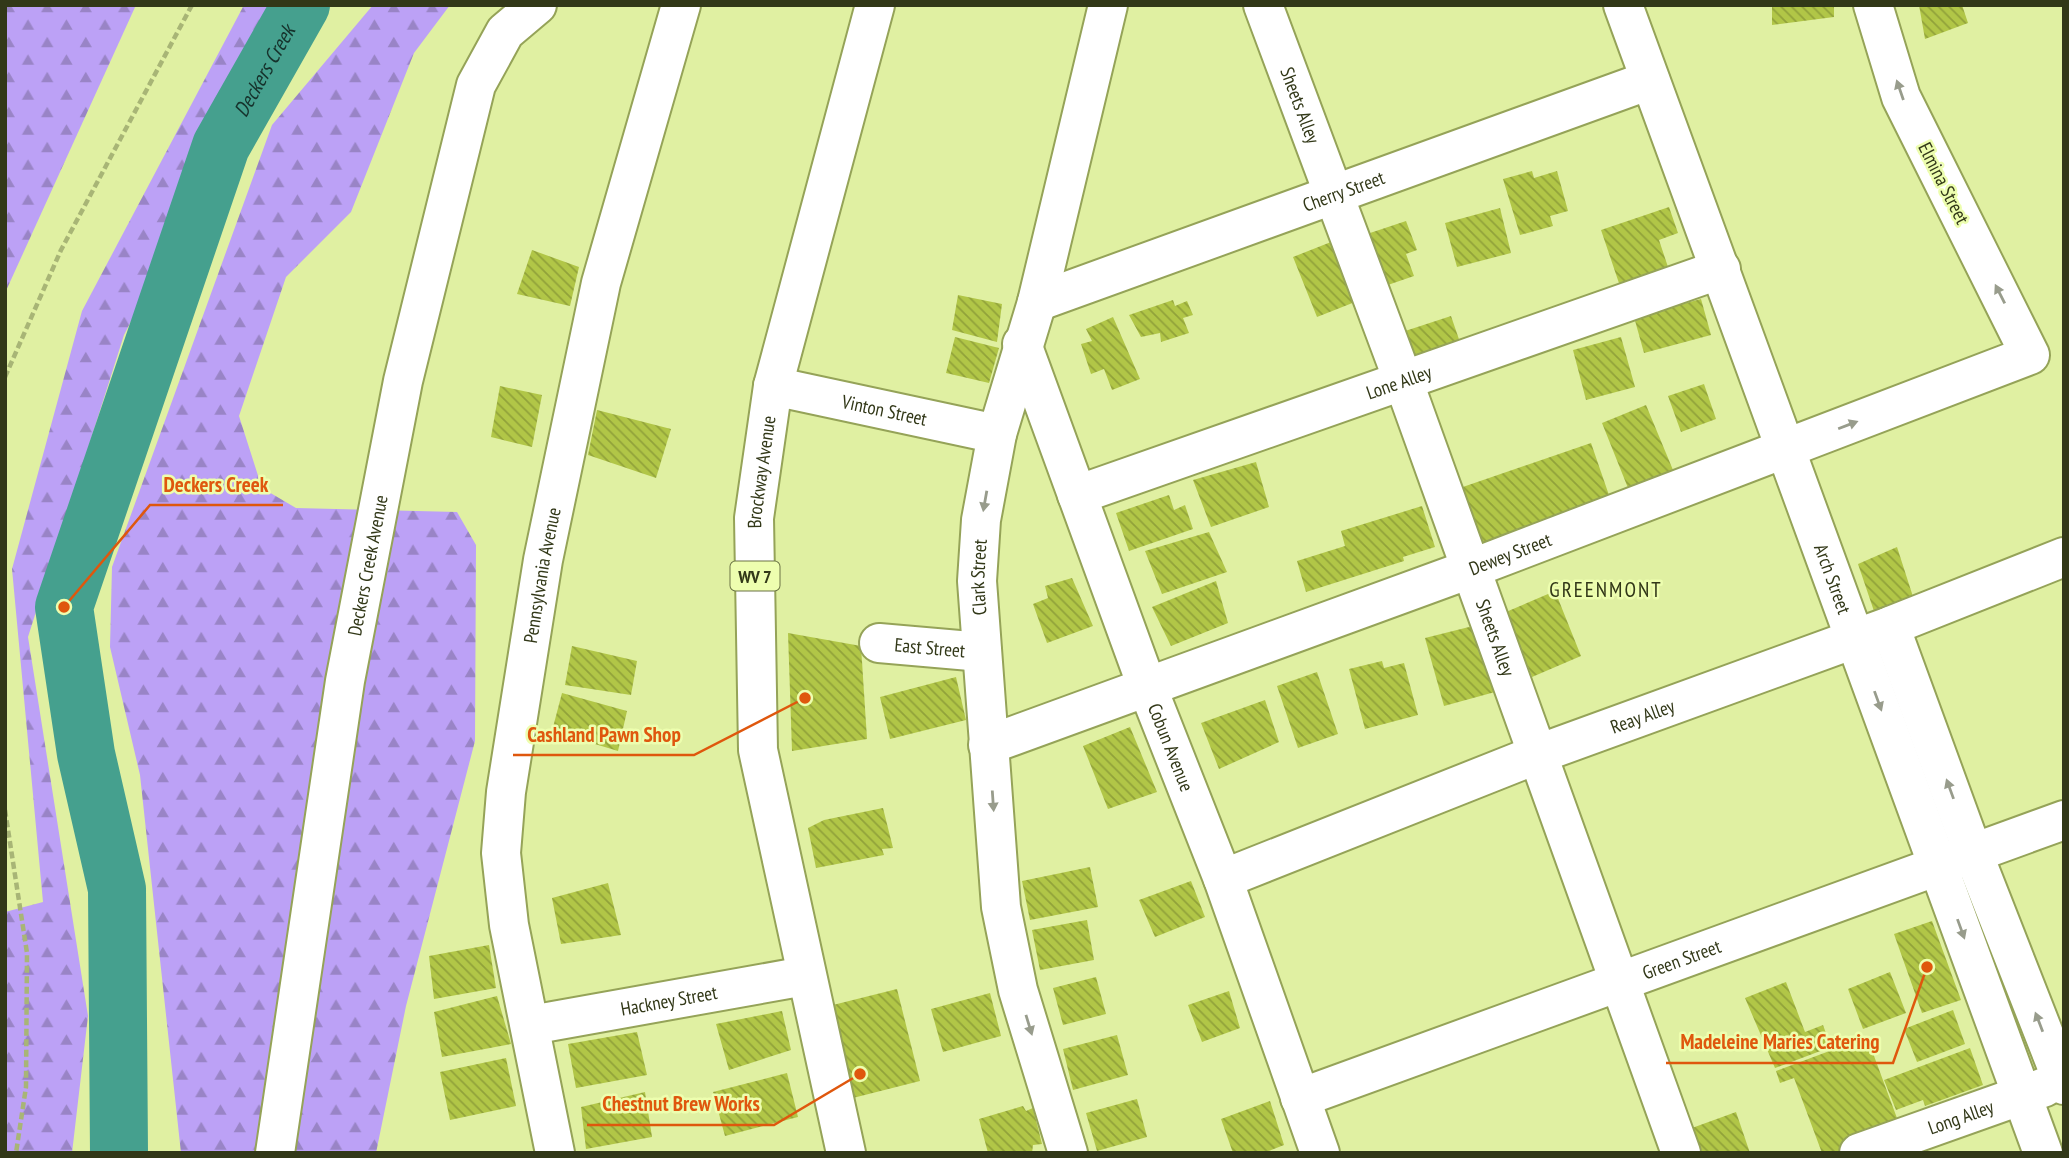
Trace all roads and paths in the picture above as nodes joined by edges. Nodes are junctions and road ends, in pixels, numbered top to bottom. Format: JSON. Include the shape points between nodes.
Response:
{"nodes":[{"id":1,"x":192,"y":5,"type":"edge"},
{"id":2,"x":537,"y":5,"type":"edge"},
{"id":3,"x":681,"y":5,"type":"edge"},
{"id":4,"x":875,"y":5,"type":"edge"},
{"id":5,"x":1108,"y":5,"type":"edge"},
{"id":6,"x":1263,"y":5,"type":"edge"},
{"id":7,"x":1623,"y":5,"type":"edge"},
{"id":8,"x":1873,"y":5,"type":"edge"},
{"id":9,"x":1650,"y":79,"type":"junction"},
{"id":10,"x":1334,"y":195,"type":"junction"},
{"id":11,"x":1721,"y":269,"type":"junction"},
{"id":12,"x":1037,"y":302,"type":"junction"},
{"id":13,"x":1022,"y":344,"type":"junction"},
{"id":14,"x":2030,"y":355,"type":"joint"},
{"id":15,"x":5,"y":377,"type":"edge"},
{"id":16,"x":1403,"y":380,"type":"junction"},
{"id":17,"x":773,"y":386,"type":"junction"},
{"id":18,"x":997,"y":434,"type":"junction"},
{"id":19,"x":1784,"y":450,"type":"junction"},
{"id":20,"x":1077,"y":495,"type":"junction"},
{"id":21,"x":2064,"y":557,"type":"edge"},
{"id":22,"x":1470,"y":569,"type":"junction"},
{"id":23,"x":1873,"y":631,"type":"junction"},
{"id":24,"x":879,"y":643,"type":"dead end"},
{"id":25,"x":982,"y":652,"type":"junction"},
{"id":26,"x":1148,"y":689,"type":"junction"},
{"id":27,"x":988,"y":745,"type":"junction"},
{"id":28,"x":1538,"y":754,"type":"junction"},
{"id":29,"x":5,"y":810,"type":"edge"},
{"id":30,"x":2064,"y":820,"type":"edge"},
{"id":31,"x":1973,"y":853,"type":"junction"},
{"id":32,"x":1937,"y":865,"type":"junction"},
{"id":33,"x":1223,"y":879,"type":"junction"},
{"id":34,"x":805,"y":976,"type":"junction"},
{"id":35,"x":1618,"y":981,"type":"junction"},
{"id":36,"x":531,"y":1025,"type":"junction"},
{"id":37,"x":2063,"y":1082,"type":"edge"},
{"id":38,"x":2022,"y":1094,"type":"junction"},
{"id":39,"x":1300,"y":1098,"type":"junction"},
{"id":40,"x":16,"y":1153,"type":"edge"},
{"id":41,"x":275,"y":1153,"type":"edge"},
{"id":42,"x":555,"y":1153,"type":"edge"},
{"id":43,"x":846,"y":1153,"type":"edge"},
{"id":44,"x":1068,"y":1153,"type":"edge"},
{"id":45,"x":1320,"y":1153,"type":"edge"},
{"id":46,"x":1681,"y":1153,"type":"edge"},
{"id":47,"x":1859,"y":1153,"type":"edge"},
{"id":48,"x":2043,"y":1153,"type":"edge"}],
"edges":[{"from":1,"to":15,"type":"path","via":[[61,250]]},
{"from":2,"to":41,"type":"street","name":"Deckers Creek Avenue","via":[[505,32],[476,85],[403,382],[345,681]]},
{"from":3,"to":36,"type":"street","name":"Pennsylvania Avenue","via":[[601,284],[543,560],[506,792],[500,853],[509,925]]},
{"from":4,"to":17,"type":"street","name":"Brockway Avenue","number":"WV 7"},
{"from":5,"to":12,"type":"street","name":"Clark Street"},
{"from":6,"to":10,"type":"street","name":"Sheets Alley"},
{"from":7,"to":9,"type":"street","name":"Arch Street"},
{"from":14,"to":8,"type":"street","name":"Elmina Street","one_way":true,"via":[[1901,97]]},
{"from":9,"to":10,"type":"street","name":"Cherry Street"},
{"from":9,"to":11,"type":"street","name":"Arch Street"},
{"from":10,"to":12,"type":"street","name":"Cherry Street"},
{"from":10,"to":16,"type":"street","name":"Sheets Alley"},
{"from":11,"to":16,"type":"street","name":"Lone Alley"},
{"from":11,"to":19,"type":"street","name":"Arch Street"},
{"from":12,"to":13,"type":"street","name":"Clark Street"},
{"from":13,"to":18,"type":"street","name":"Clark Street"},
{"from":13,"to":20,"type":"street","name":"Cobun Avenue"},
{"from":19,"to":14,"type":"street","name":"Dewey Street","one_way":true},
{"from":16,"to":20,"type":"street","name":"Lone Alley"},
{"from":16,"to":22,"type":"street","name":"Sheets Alley"},
{"from":17,"to":18,"type":"street","name":"Vinton Street"},
{"from":17,"to":34,"type":"street","name":"Brockway Avenue","number":"WV 7","via":[[754,518],[758,750]]},
{"from":18,"to":25,"type":"street","name":"Clark Street","one_way":true,"via":[[981,520],[977,581]]},
{"from":19,"to":22,"type":"street","name":"Dewey Street"},
{"from":19,"to":23,"type":"street","name":"Arch Street"},
{"from":20,"to":26,"type":"street","name":"Cobun Avenue"},
{"from":21,"to":23,"type":"street","name":"Reay Alley"},
{"from":22,"to":26,"type":"street","name":"Dewey Street"},
{"from":22,"to":28,"type":"street","name":"Sheets Alley"},
{"from":23,"to":28,"type":"street","name":"Reay Alley"},
{"from":31,"to":23,"type":"street","name":"Arch Street","one_way":true},
{"from":23,"to":32,"type":"street","name":"Arch Street","one_way":true},
{"from":24,"to":25,"type":"street","name":"East Street"},
{"from":25,"to":27,"type":"street","name":"Clark Street"},
{"from":26,"to":27,"type":"street","name":"Dewey Street"},
{"from":26,"to":33,"type":"street","name":"Cobun Avenue"},
{"from":27,"to":44,"type":"street","name":"Clark Street","one_way":true,"via":[[1001,907],[1018,990]]},
{"from":28,"to":33,"type":"street","name":"Reay Alley"},
{"from":28,"to":35,"type":"street","name":"Sheets Alley"},
{"from":29,"to":40,"type":"path","via":[[27,953],[26,1087]]},
{"from":30,"to":31,"type":"street","name":"Green Street"},
{"from":31,"to":32,"type":"street","name":"Green Street"},
{"from":37,"to":31,"type":"street","name":"Arch Street","one_way":true},
{"from":32,"to":35,"type":"street","name":"Green Street"},
{"from":32,"to":38,"type":"street","name":"Arch Street","one_way":true},
{"from":33,"to":39,"type":"street","name":"Cobun Avenue"},
{"from":34,"to":36,"type":"street","name":"Hackney Street"},
{"from":34,"to":43,"type":"street","name":"Brockway Avenue","number":"WV 7"},
{"from":35,"to":39,"type":"street","name":"Green Street"},
{"from":35,"to":46,"type":"street","name":"Sheets Alley"},
{"from":36,"to":42,"type":"street","name":"Pennsylvania Avenue"},
{"from":37,"to":38,"type":"street","name":"Long Alley"},
{"from":38,"to":47,"type":"street","name":"Long Alley"},
{"from":38,"to":48,"type":"street","name":"Arch Street"},
{"from":39,"to":45,"type":"street","name":"Cobun Avenue"}]}
